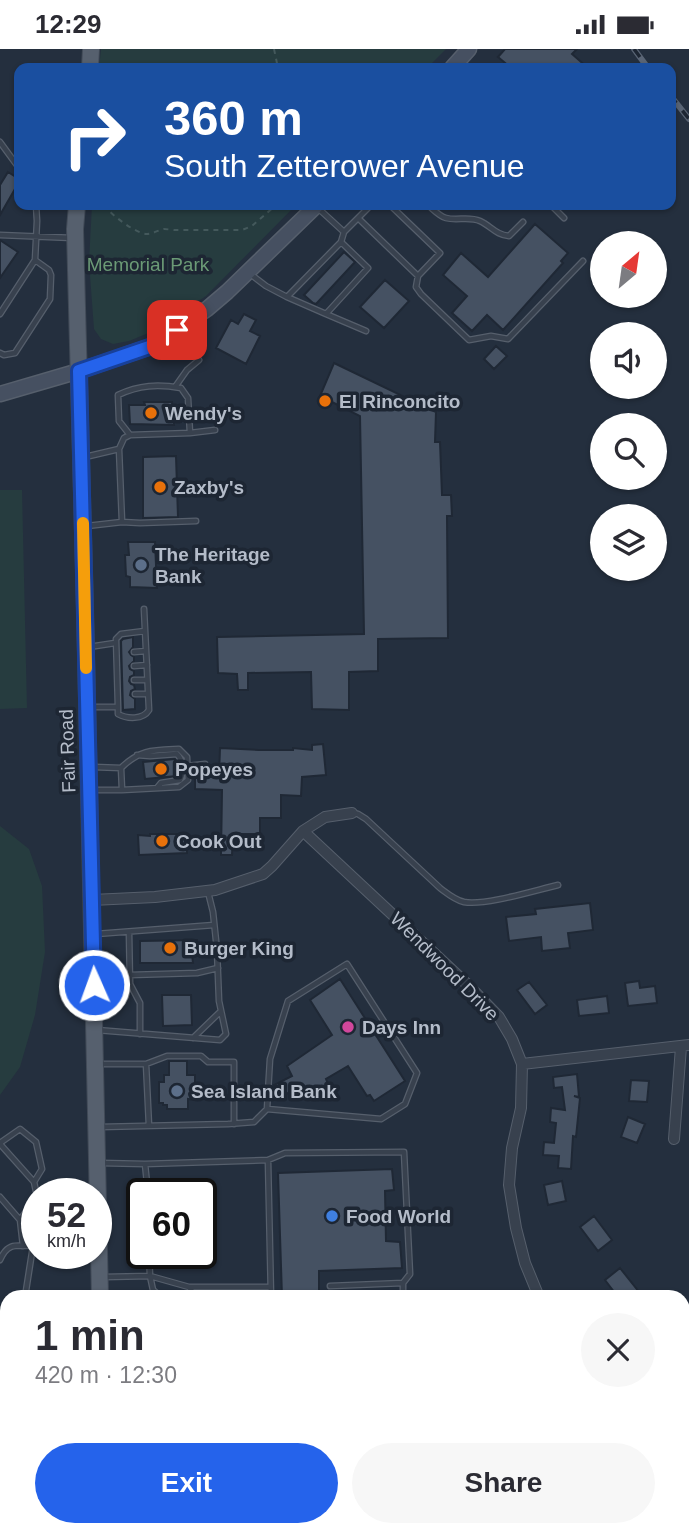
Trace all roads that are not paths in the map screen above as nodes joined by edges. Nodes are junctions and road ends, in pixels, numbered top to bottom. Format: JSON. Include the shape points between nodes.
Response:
{"nodes":[{"id":1,"x":469,"y":49,"type":"edge"},
{"id":2,"x":456,"y":63,"type":"edge"},
{"id":3,"x":0,"y":142,"type":"edge"},
{"id":4,"x":14,"y":161,"type":"edge"},
{"id":5,"x":36,"y":210,"type":"edge"},
{"id":6,"x":77,"y":210,"type":"edge"},
{"id":7,"x":311,"y":210,"type":"edge"},
{"id":8,"x":321,"y":210,"type":"edge"},
{"id":9,"x":366,"y":210,"type":"edge"},
{"id":10,"x":395,"y":210,"type":"edge"},
{"id":11,"x":434,"y":210,"type":"edge"},
{"id":12,"x":556,"y":210,"type":"edge"},
{"id":13,"x":358,"y":218,"type":"junction"},
{"id":14,"x":564,"y":218,"type":"dead end"},
{"id":15,"x":523,"y":222,"type":"dead end"},
{"id":16,"x":344,"y":232,"type":"junction"},
{"id":17,"x":0,"y":235,"type":"edge"},
{"id":18,"x":37,"y":238,"type":"junction"},
{"id":19,"x":75,"y":238,"type":"junction"},
{"id":20,"x":341,"y":241,"type":"junction"},
{"id":21,"x":35,"y":260,"type":"junction"},
{"id":22,"x":583,"y":261,"type":"dead end"},
{"id":23,"x":248,"y":272,"type":"junction"},
{"id":24,"x":418,"y":276,"type":"junction"},
{"id":25,"x":287,"y":297,"type":"junction"},
{"id":26,"x":0,"y":314,"type":"edge"},
{"id":27,"x":326,"y":314,"type":"junction"},
{"id":28,"x":366,"y":331,"type":"dead end"},
{"id":29,"x":0,"y":353,"type":"edge"},
{"id":30,"x":199,"y":360,"type":"dead end"},
{"id":31,"x":79,"y":371,"type":"junction"},
{"id":32,"x":175,"y":387,"type":"junction"},
{"id":33,"x":0,"y":394,"type":"edge"},
{"id":34,"x":215,"y":430,"type":"dead end"},
{"id":35,"x":190,"y":433,"type":"junction"},
{"id":36,"x":131,"y":435,"type":"junction"},
{"id":37,"x":119,"y":449,"type":"junction"},
{"id":38,"x":81,"y":458,"type":"junction"},
{"id":39,"x":196,"y":521,"type":"dead end"},
{"id":40,"x":122,"y":522,"type":"junction"},
{"id":41,"x":83,"y":526,"type":"junction"},
{"id":42,"x":144,"y":609,"type":"dead end"},
{"id":43,"x":145,"y":631,"type":"junction"},
{"id":44,"x":116,"y":643,"type":"junction"},
{"id":45,"x":86,"y":647,"type":"junction"},
{"id":46,"x":146,"y":651,"type":"junction"},
{"id":47,"x":134,"y":652,"type":"dead end"},
{"id":48,"x":147,"y":665,"type":"junction"},
{"id":49,"x":134,"y":666,"type":"dead end"},
{"id":50,"x":134,"y":680,"type":"dead end"},
{"id":51,"x":148,"y":680,"type":"junction"},
{"id":52,"x":135,"y":694,"type":"dead end"},
{"id":53,"x":148,"y":694,"type":"junction"},
{"id":54,"x":87,"y":707,"type":"junction"},
{"id":55,"x":118,"y":707,"type":"junction"},
{"id":56,"x":137,"y":755,"type":"junction"},
{"id":57,"x":205,"y":764,"type":"dead end"},
{"id":58,"x":187,"y":766,"type":"junction"},
{"id":59,"x":89,"y":767,"type":"junction"},
{"id":60,"x":121,"y":768,"type":"junction"},
{"id":61,"x":157,"y":788,"type":"junction"},
{"id":62,"x":89,"y":790,"type":"junction"},
{"id":63,"x":122,"y":790,"type":"junction"},
{"id":64,"x":352,"y":813,"type":"joint"},
{"id":65,"x":303,"y":831,"type":"junction"},
{"id":66,"x":558,"y":885,"type":"dead end"},
{"id":67,"x":208,"y":891,"type":"junction"},
{"id":68,"x":92,"y":900,"type":"junction"},
{"id":69,"x":214,"y":925,"type":"junction"},
{"id":70,"x":129,"y":932,"type":"junction"},
{"id":71,"x":93,"y":935,"type":"junction"},
{"id":72,"x":218,"y":968,"type":"junction"},
{"id":73,"x":130,"y":975,"type":"junction"},
{"id":74,"x":130,"y":984,"type":"junction"},
{"id":75,"x":94,"y":985,"type":"junction"},
{"id":76,"x":221,"y":1011,"type":"junction"},
{"id":77,"x":94,"y":1030,"type":"junction"},
{"id":78,"x":140,"y":1034,"type":"junction"},
{"id":79,"x":192,"y":1039,"type":"junction"},
{"id":80,"x":685,"y":1046,"type":"edge"},
{"id":81,"x":146,"y":1064,"type":"junction"},
{"id":82,"x":522,"y":1064,"type":"junction"},
{"id":83,"x":94,"y":1065,"type":"junction"},
{"id":84,"x":267,"y":1109,"type":"junction"},
{"id":85,"x":233,"y":1124,"type":"junction"},
{"id":86,"x":149,"y":1126,"type":"junction"},
{"id":87,"x":96,"y":1127,"type":"junction"},
{"id":88,"x":674,"y":1139,"type":"dead end"},
{"id":89,"x":0,"y":1143,"type":"edge"},
{"id":90,"x":268,"y":1160,"type":"junction"},
{"id":91,"x":96,"y":1163,"type":"junction"},
{"id":92,"x":145,"y":1164,"type":"junction"},
{"id":93,"x":31,"y":1178,"type":"edge"},
{"id":94,"x":36,"y":1178,"type":"edge"},
{"id":95,"x":96,"y":1178,"type":"edge"},
{"id":96,"x":146,"y":1178,"type":"edge"},
{"id":97,"x":0,"y":1197,"type":"edge"},
{"id":98,"x":20,"y":1220,"type":"joint"},
{"id":99,"x":21,"y":1229,"type":"edge"},
{"id":100,"x":21,"y":1246,"type":"edge"},
{"id":101,"x":2,"y":1248,"type":"edge"},
{"id":102,"x":0,"y":1260,"type":"edge"},
{"id":103,"x":30,"y":1269,"type":"edge"},
{"id":104,"x":99,"y":1269,"type":"edge"},
{"id":105,"x":150,"y":1269,"type":"edge"},
{"id":106,"x":150,"y":1276,"type":"junction"},
{"id":107,"x":99,"y":1277,"type":"junction"},
{"id":108,"x":403,"y":1283,"type":"junction"},
{"id":109,"x":330,"y":1286,"type":"dead end"},
{"id":110,"x":189,"y":1287,"type":"junction"},
{"id":111,"x":270,"y":1287,"type":"junction"},
{"id":112,"x":26,"y":1290,"type":"edge"},
{"id":113,"x":100,"y":1290,"type":"edge"},
{"id":114,"x":153,"y":1290,"type":"edge"},
{"id":115,"x":191,"y":1290,"type":"edge"},
{"id":116,"x":270,"y":1290,"type":"edge"},
{"id":117,"x":403,"y":1290,"type":"edge"},
{"id":118,"x":536,"y":1290,"type":"edge"}],
"edges":[{"from":1,"to":2,"type":"street"},
{"from":3,"to":4,"type":"lane"},
{"from":5,"to":18,"type":"lane"},
{"from":6,"to":19,"type":"main road","name":"Fair Road"},
{"from":7,"to":23,"type":"street"},
{"from":8,"to":16,"type":"lane"},
{"from":9,"to":13,"type":"lane"},
{"from":10,"to":24,"type":"lane","via":[[440,253]]},
{"from":11,"to":15,"type":"lane","via":[[449,219],[475,219],[499,235],[509,236]]},
{"from":12,"to":14,"type":"lane"},
{"from":13,"to":16,"type":"lane"},
{"from":13,"to":24,"type":"lane"},
{"from":16,"to":20,"type":"lane"},
{"from":17,"to":18,"type":"lane"},
{"from":18,"to":19,"type":"lane"},
{"from":18,"to":21,"type":"lane"},
{"from":19,"to":31,"type":"main road","name":"Fair Road"},
{"from":20,"to":25,"type":"lane"},
{"from":20,"to":27,"type":"lane","via":[[368,268]]},
{"from":21,"to":26,"type":"lane"},
{"from":21,"to":29,"type":"lane","via":[[51,275],[50,299],[15,353]]},
{"from":22,"to":24,"type":"lane","via":[[508,339],[469,340],[421,294],[416,287]]},
{"from":23,"to":25,"type":"lane"},
{"from":23,"to":31,"type":"street","via":[[207,309],[155,345]]},
{"from":25,"to":27,"type":"lane"},
{"from":27,"to":28,"type":"lane"},
{"from":30,"to":32,"type":"lane"},
{"from":31,"to":33,"type":"street"},
{"from":31,"to":38,"type":"main road","name":"Fair Road"},
{"from":32,"to":35,"type":"lane","via":[[188,398]]},
{"from":32,"to":36,"type":"lane","via":[[162,384],[118,395],[119,421]]},
{"from":34,"to":35,"type":"lane"},
{"from":35,"to":36,"type":"lane"},
{"from":36,"to":37,"type":"lane"},
{"from":37,"to":38,"type":"lane"},
{"from":37,"to":40,"type":"lane"},
{"from":38,"to":41,"type":"main road","name":"Fair Road"},
{"from":39,"to":40,"type":"lane"},
{"from":40,"to":41,"type":"lane"},
{"from":41,"to":45,"type":"main road","name":"Fair Road"},
{"from":42,"to":43,"type":"lane"},
{"from":43,"to":44,"type":"lane","via":[[121,633]]},
{"from":43,"to":46,"type":"lane"},
{"from":44,"to":45,"type":"lane"},
{"from":44,"to":55,"type":"lane"},
{"from":45,"to":54,"type":"main road","name":"Fair Road"},
{"from":46,"to":47,"type":"lane"},
{"from":46,"to":48,"type":"lane"},
{"from":48,"to":49,"type":"lane"},
{"from":48,"to":51,"type":"lane"},
{"from":50,"to":51,"type":"lane"},
{"from":51,"to":53,"type":"lane"},
{"from":52,"to":53,"type":"lane"},
{"from":53,"to":55,"type":"lane","via":[[146,715],[126,718],[118,714]]},
{"from":54,"to":55,"type":"lane"},
{"from":54,"to":59,"type":"main road","name":"Fair Road"},
{"from":56,"to":58,"type":"lane","via":[[147,750],[179,749],[187,757]]},
{"from":56,"to":60,"type":"lane"},
{"from":56,"to":61,"type":"lane","via":[[180,757],[183,776]]},
{"from":57,"to":58,"type":"lane"},
{"from":58,"to":61,"type":"lane","via":[[188,780],[179,787]]},
{"from":59,"to":60,"type":"lane"},
{"from":59,"to":62,"type":"main road","name":"Fair Road"},
{"from":60,"to":63,"type":"lane"},
{"from":61,"to":63,"type":"lane"},
{"from":62,"to":63,"type":"lane"},
{"from":62,"to":68,"type":"main road","name":"Fair Road"},
{"from":64,"to":65,"type":"street","via":[[325,817]]},
{"from":64,"to":66,"type":"lane","via":[[366,819],[440,888],[462,902],[488,901]]},
{"from":65,"to":67,"type":"street","via":[[263,874]]},
{"from":65,"to":82,"type":"street","name":"Wendwood Drive","via":[[499,1017]]},
{"from":67,"to":68,"type":"street"},
{"from":67,"to":69,"type":"lane"},
{"from":68,"to":71,"type":"main road","name":"Fair Road"},
{"from":69,"to":70,"type":"lane"},
{"from":69,"to":72,"type":"lane"},
{"from":70,"to":71,"type":"lane"},
{"from":70,"to":73,"type":"lane"},
{"from":71,"to":75,"type":"main road","name":"Fair Road"},
{"from":72,"to":73,"type":"lane"},
{"from":72,"to":76,"type":"lane"},
{"from":73,"to":74,"type":"lane"},
{"from":74,"to":75,"type":"lane"},
{"from":74,"to":78,"type":"lane","via":[[140,1003]]},
{"from":75,"to":77,"type":"main road","name":"Fair Road"},
{"from":76,"to":79,"type":"lane"},
{"from":76,"to":79,"type":"lane","via":[[226,1034],[220,1040]]},
{"from":77,"to":78,"type":"lane"},
{"from":77,"to":83,"type":"main road","name":"Fair Road"},
{"from":78,"to":79,"type":"lane"},
{"from":80,"to":82,"type":"street"},
{"from":80,"to":88,"type":"street"},
{"from":81,"to":83,"type":"lane"},
{"from":81,"to":85,"type":"lane","via":[[167,1056],[234,1062]]},
{"from":81,"to":86,"type":"lane"},
{"from":82,"to":118,"type":"street","name":"Wendwood Drive","via":[[521,1108],[509,1185],[525,1263]]},
{"from":83,"to":87,"type":"main road","name":"Fair Road"},
{"from":84,"to":84,"type":"lane","via":[[381,1119],[405,1104],[418,1073],[347,964],[288,1001],[270,1059]]},
{"from":84,"to":85,"type":"lane","via":[[254,1122]]},
{"from":85,"to":86,"type":"lane"},
{"from":86,"to":87,"type":"lane"},
{"from":87,"to":91,"type":"main road","name":"Fair Road"},
{"from":89,"to":93,"type":"lane"},
{"from":89,"to":94,"type":"lane","via":[[20,1129],[36,1143],[42,1169]]},
{"from":90,"to":92,"type":"lane"},
{"from":90,"to":108,"type":"lane","via":[[285,1153],[404,1152],[410,1274]]},
{"from":90,"to":111,"type":"lane"},
{"from":91,"to":92,"type":"lane"},
{"from":91,"to":95,"type":"main road","name":"Fair Road"},
{"from":92,"to":96,"type":"lane"},
{"from":97,"to":98,"type":"lane"},
{"from":98,"to":99,"type":"lane"},
{"from":100,"to":101,"type":"lane"},
{"from":101,"to":102,"type":"lane"},
{"from":103,"to":112,"type":"lane"},
{"from":104,"to":107,"type":"main road","name":"Fair Road"},
{"from":105,"to":106,"type":"lane"},
{"from":106,"to":107,"type":"lane"},
{"from":106,"to":110,"type":"lane"},
{"from":106,"to":114,"type":"lane"},
{"from":107,"to":113,"type":"main road","name":"Fair Road"},
{"from":108,"to":109,"type":"lane"},
{"from":108,"to":117,"type":"lane"},
{"from":110,"to":111,"type":"lane"},
{"from":110,"to":115,"type":"lane"},
{"from":111,"to":116,"type":"lane"}]}
